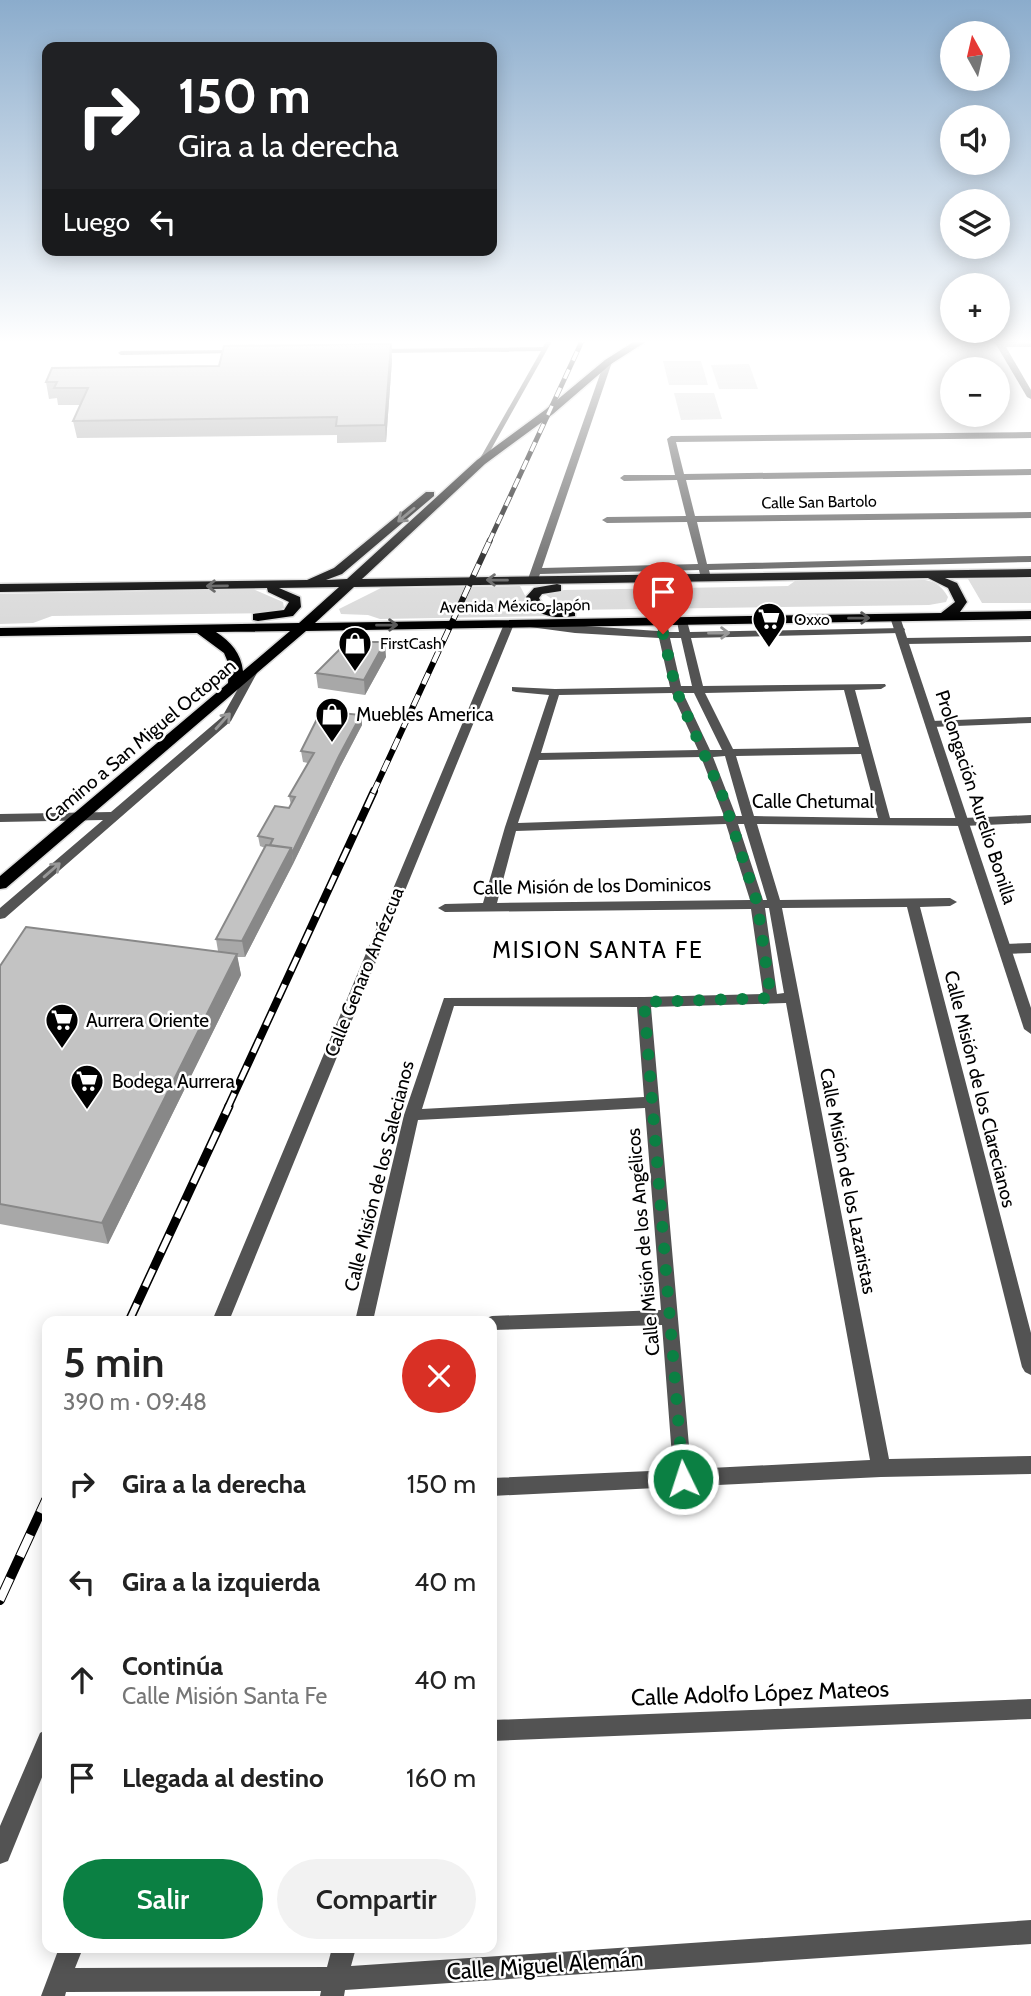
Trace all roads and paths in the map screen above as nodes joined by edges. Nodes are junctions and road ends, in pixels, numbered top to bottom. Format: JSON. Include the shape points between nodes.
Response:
{"nodes":[{"id":1,"x":497,"y":434,"type":"edge"},
{"id":2,"x":519,"y":434,"type":"edge"},
{"id":3,"x":583,"y":434,"type":"edge"},
{"id":4,"x":1031,"y":435,"type":"edge"},
{"id":5,"x":481,"y":463,"type":"junction"},
{"id":6,"x":1031,"y":472,"type":"edge"},
{"id":7,"x":679,"y":475,"type":"junction"},
{"id":8,"x":624,"y":478,"type":"dead end"},
{"id":9,"x":463,"y":480,"type":"junction"},
{"id":10,"x":1031,"y":515,"type":"edge"},
{"id":11,"x":689,"y":519,"type":"junction"},
{"id":12,"x":607,"y":520,"type":"dead end"},
{"id":13,"x":1031,"y":559,"type":"edge"},
{"id":14,"x":704,"y":572,"type":"junction"},
{"id":15,"x":1031,"y":573,"type":"edge"},
{"id":16,"x":929,"y":575,"type":"junction"},
{"id":17,"x":534,"y":576,"type":"junction"},
{"id":18,"x":788,"y":577,"type":"junction"},
{"id":19,"x":349,"y":584,"type":"junction"},
{"id":20,"x":247,"y":585,"type":"junction"},
{"id":21,"x":285,"y":585,"type":"junction"},
{"id":22,"x":0,"y":588,"type":"edge"},
{"id":23,"x":1031,"y":615,"type":"edge"},
{"id":24,"x":944,"y":616,"type":"junction"},
{"id":25,"x":797,"y":619,"type":"junction"},
{"id":26,"x":509,"y":624,"type":"junction"},
{"id":27,"x":304,"y":626,"type":"junction"},
{"id":28,"x":662,"y":627,"type":"junction"},
{"id":29,"x":684,"y":627,"type":"junction"},
{"id":30,"x":199,"y":628,"type":"junction"},
{"id":31,"x":900,"y":630,"type":"junction"},
{"id":32,"x":38,"y":631,"type":"junction"},
{"id":33,"x":0,"y":632,"type":"edge"},
{"id":34,"x":1031,"y":639,"type":"edge"},
{"id":35,"x":253,"y":671,"type":"junction"},
{"id":36,"x":235,"y":685,"type":"junction"},
{"id":37,"x":881,"y":686,"type":"dead end"},
{"id":38,"x":849,"y":687,"type":"junction"},
{"id":39,"x":516,"y":689,"type":"dead end"},
{"id":40,"x":676,"y":690,"type":"junction"},
{"id":41,"x":698,"y":690,"type":"junction"},
{"id":42,"x":555,"y":692,"type":"junction"},
{"id":43,"x":1031,"y":720,"type":"edge"},
{"id":44,"x":932,"y":724,"type":"junction"},
{"id":45,"x":867,"y":750,"type":"junction"},
{"id":46,"x":729,"y":751,"type":"junction"},
{"id":47,"x":705,"y":752,"type":"junction"},
{"id":48,"x":533,"y":757,"type":"junction"},
{"id":49,"x":114,"y":816,"type":"junction"},
{"id":50,"x":79,"y":817,"type":"junction"},
{"id":51,"x":0,"y":818,"type":"edge"},
{"id":52,"x":1031,"y":819,"type":"edge"},
{"id":53,"x":731,"y":820,"type":"junction"},
{"id":54,"x":749,"y":820,"type":"junction"},
{"id":55,"x":886,"y":821,"type":"junction"},
{"id":56,"x":964,"y":822,"type":"junction"},
{"id":57,"x":511,"y":827,"type":"junction"},
{"id":58,"x":0,"y":884,"type":"edge"},
{"id":59,"x":757,"y":902,"type":"junction"},
{"id":60,"x":774,"y":902,"type":"junction"},
{"id":61,"x":912,"y":902,"type":"junction"},
{"id":62,"x":950,"y":902,"type":"dead end"},
{"id":63,"x":489,"y":907,"type":"junction"},
{"id":64,"x":445,"y":908,"type":"dead end"},
{"id":65,"x":0,"y":915,"type":"edge"},
{"id":66,"x":1031,"y":948,"type":"edge"},
{"id":67,"x":1005,"y":949,"type":"junction"},
{"id":68,"x":771,"y":998,"type":"junction"},
{"id":69,"x":792,"y":998,"type":"junction"},
{"id":70,"x":644,"y":1002,"type":"junction"},
{"id":71,"x":1031,"y":1029,"type":"edge"},
{"id":72,"x":653,"y":1102,"type":"junction"},
{"id":73,"x":412,"y":1115,"type":"junction"},
{"id":74,"x":222,"y":1316,"type":"edge"},
{"id":75,"x":365,"y":1316,"type":"edge"},
{"id":76,"x":670,"y":1317,"type":"junction"},
{"id":77,"x":497,"y":1323,"type":"edge"},
{"id":78,"x":1031,"y":1367,"type":"edge"},
{"id":79,"x":1031,"y":1465,"type":"edge"},
{"id":80,"x":881,"y":1468,"type":"junction"},
{"id":81,"x":683,"y":1479,"type":"junction"},
{"id":82,"x":497,"y":1487,"type":"edge"},
{"id":83,"x":1031,"y":1709,"type":"edge"},
{"id":84,"x":497,"y":1731,"type":"edge"},
{"id":85,"x":42,"y":1754,"type":"edge"},
{"id":86,"x":0,"y":1853,"type":"edge"},
{"id":87,"x":1031,"y":1932,"type":"edge"},
{"id":88,"x":69,"y":1953,"type":"edge"},
{"id":89,"x":343,"y":1953,"type":"edge"},
{"id":90,"x":56,"y":1988,"type":"edge"},
{"id":91,"x":334,"y":1988,"type":"edge"}],
"edges":[{"from":1,"to":5,"type":"lane"},
{"from":2,"to":5,"type":"main road","name":"Camino a San Miguel Octopan"},
{"from":3,"to":17,"type":"street"},
{"from":4,"to":7,"type":"street","via":[[671,439]]},
{"from":5,"to":9,"type":"main road","name":"Camino a San Miguel Octopan"},
{"from":6,"to":7,"type":"street"},
{"from":7,"to":8,"type":"street"},
{"from":7,"to":11,"type":"street"},
{"from":9,"to":19,"type":"main road","name":"Camino a San Miguel Octopan"},
{"from":9,"to":21,"type":"main road","one_way":true,"via":[[439,487],[338,571]]},
{"from":10,"to":11,"type":"street","name":"Calle San Bartolo"},
{"from":11,"to":12,"type":"street","name":"Calle San Bartolo"},
{"from":11,"to":14,"type":"street"},
{"from":13,"to":14,"type":"street"},
{"from":14,"to":17,"type":"main road","name":"Avenida México-Japón"},
{"from":14,"to":18,"type":"main road","name":"Avenida México-Japón"},
{"from":15,"to":16,"type":"main road","name":"Avenida México-Japón"},
{"from":16,"to":18,"type":"main road","name":"Avenida México-Japón"},
{"from":16,"to":24,"type":"main road","via":[[953,586],[961,602]]},
{"from":17,"to":19,"type":"main road","name":"Avenida México-Japón","one_way":true},
{"from":18,"to":25,"type":"main road","via":[[735,583],[550,588],[532,597],[538,608],[552,612],[740,611]]},
{"from":19,"to":21,"type":"main road","name":"Avenida México-Japón"},
{"from":19,"to":27,"type":"main road","name":"Camino a San Miguel Octopan"},
{"from":20,"to":21,"type":"main road","name":"Avenida México-Japón"},
{"from":20,"to":22,"type":"main road","name":"Avenida México-Japón","one_way":true},
{"from":20,"to":32,"type":"main road","via":[[283,592],[296,600],[295,607],[270,617]]},
{"from":23,"to":24,"type":"main road","name":"Avenida México-Japón"},
{"from":24,"to":31,"type":"main road","name":"Avenida México-Japón"},
{"from":25,"to":29,"type":"main road","name":"Avenida México-Japón"},
{"from":25,"to":31,"type":"main road","name":"Avenida México-Japón","one_way":true},
{"from":27,"to":26,"type":"main road","name":"Avenida México-Japón","one_way":true},
{"from":26,"to":28,"type":"main road","name":"Avenida México-Japón"},
{"from":26,"to":74,"type":"street","name":"Calle Genaro Amézcua"},
{"from":27,"to":30,"type":"main road","name":"Avenida México-Japón"},
{"from":27,"to":35,"type":"main road","name":"Camino a San Miguel Octopan"},
{"from":28,"to":29,"type":"main road","name":"Avenida México-Japón"},
{"from":28,"to":40,"type":"street"},
{"from":29,"to":31,"type":"street","one_way":true},
{"from":29,"to":41,"type":"street","name":"Calle Misión de los Lazaristas"},
{"from":30,"to":32,"type":"main road","name":"Avenida México-Japón"},
{"from":30,"to":36,"type":"main road","via":[[220,639],[232,653],[238,668]]},
{"from":31,"to":34,"type":"street"},
{"from":31,"to":44,"type":"street","name":"Prolongación Aurelio Bonilla"},
{"from":32,"to":33,"type":"main road","name":"Avenida México-Japón"},
{"from":35,"to":36,"type":"main road","name":"Camino a San Miguel Octopan"},
{"from":49,"to":35,"type":"street","one_way":true,"via":[[227,719]]},
{"from":36,"to":50,"type":"main road","name":"Camino a San Miguel Octopan"},
{"from":37,"to":38,"type":"street"},
{"from":38,"to":41,"type":"street"},
{"from":38,"to":45,"type":"street"},
{"from":39,"to":42,"type":"street"},
{"from":40,"to":41,"type":"street"},
{"from":40,"to":42,"type":"street"},
{"from":40,"to":47,"type":"street"},
{"from":41,"to":46,"type":"street","name":"Calle Misión de los Lazaristas"},
{"from":42,"to":48,"type":"street"},
{"from":43,"to":44,"type":"street"},
{"from":44,"to":56,"type":"street","name":"Prolongación Aurelio Bonilla"},
{"from":45,"to":46,"type":"street"},
{"from":45,"to":55,"type":"street"},
{"from":46,"to":47,"type":"street"},
{"from":46,"to":54,"type":"street","name":"Calle Misión de los Lazaristas"},
{"from":47,"to":48,"type":"street"},
{"from":47,"to":53,"type":"street"},
{"from":48,"to":57,"type":"street"},
{"from":49,"to":50,"type":"street"},
{"from":65,"to":49,"type":"street","one_way":true},
{"from":50,"to":51,"type":"street"},
{"from":50,"to":58,"type":"main road","name":"Camino a San Miguel Octopan"},
{"from":52,"to":56,"type":"street","name":"Calle Chetumal"},
{"from":53,"to":54,"type":"street","name":"Calle Chetumal"},
{"from":53,"to":57,"type":"street","name":"Calle Chetumal"},
{"from":53,"to":59,"type":"street"},
{"from":54,"to":55,"type":"street","name":"Calle Chetumal"},
{"from":54,"to":60,"type":"street","name":"Calle Misión de los Lazaristas"},
{"from":55,"to":56,"type":"street","name":"Calle Chetumal"},
{"from":56,"to":67,"type":"street","name":"Prolongación Aurelio Bonilla"},
{"from":57,"to":63,"type":"street"},
{"from":59,"to":60,"type":"street","name":"Calle Misión de los Dominicos"},
{"from":59,"to":63,"type":"street","name":"Calle Misión de los Dominicos"},
{"from":59,"to":68,"type":"street"},
{"from":60,"to":61,"type":"street","name":"Calle Misión de los Dominicos"},
{"from":60,"to":69,"type":"street","name":"Calle Misión de los Lazaristas"},
{"from":61,"to":62,"type":"street","name":"Calle Misión de los Dominicos"},
{"from":61,"to":78,"type":"street","name":"Calle Misión de los Clarecianos"},
{"from":63,"to":64,"type":"street","name":"Calle Misión de los Dominicos"},
{"from":66,"to":67,"type":"street"},
{"from":67,"to":71,"type":"street","name":"Prolongación Aurelio Bonilla"},
{"from":68,"to":69,"type":"street"},
{"from":68,"to":70,"type":"street"},
{"from":69,"to":80,"type":"street","name":"Calle Misión de los Lazaristas"},
{"from":70,"to":72,"type":"street","name":"Calle Misión de los Angélicos"},
{"from":70,"to":73,"type":"street","name":"Calle Misión de los Salecianos","via":[[449,1001]]},
{"from":72,"to":73,"type":"street"},
{"from":72,"to":76,"type":"street","name":"Calle Misión de los Angélicos"},
{"from":73,"to":75,"type":"street","name":"Calle Misión de los Salecianos"},
{"from":76,"to":77,"type":"street"},
{"from":76,"to":81,"type":"street","name":"Calle Misión de los Angélicos"},
{"from":79,"to":80,"type":"street"},
{"from":80,"to":81,"type":"street"},
{"from":81,"to":82,"type":"street"},
{"from":83,"to":84,"type":"street","name":"Calle Adolfo López Mateos"},
{"from":85,"to":86,"type":"street"},
{"from":87,"to":91,"type":"street","name":"Calle Miguel Alemán"},
{"from":88,"to":90,"type":"street"},
{"from":89,"to":91,"type":"street"},
{"from":90,"to":91,"type":"street","name":"Calle Miguel Alemán"}]}
